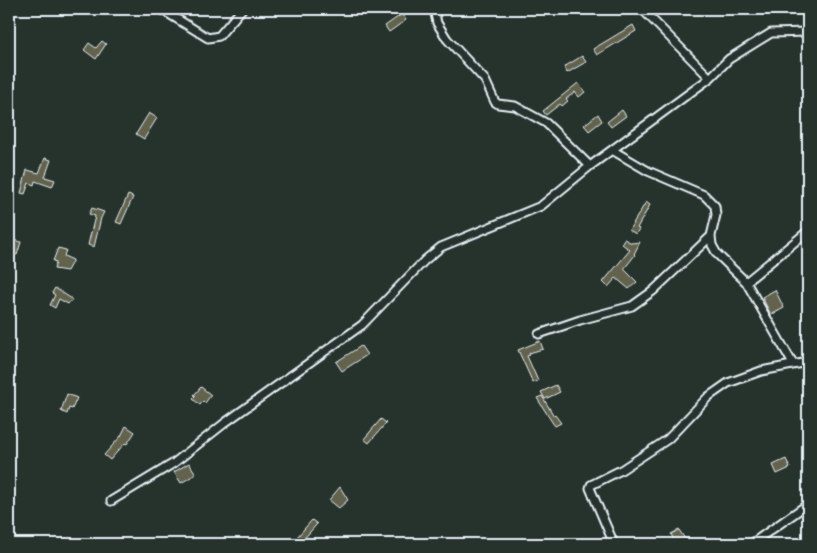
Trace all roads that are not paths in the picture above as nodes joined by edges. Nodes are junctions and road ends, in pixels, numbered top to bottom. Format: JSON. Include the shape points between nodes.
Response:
{"nodes":[{"id":1,"x":161,"y":9,"type":"edge"},
{"id":2,"x":242,"y":9,"type":"edge"},
{"id":3,"x":434,"y":9,"type":"edge"},
{"id":4,"x":642,"y":9,"type":"edge"},
{"id":5,"x":808,"y":32,"type":"edge"},
{"id":6,"x":710,"y":78,"type":"junction"},
{"id":7,"x":612,"y":150,"type":"junction"},
{"id":8,"x":590,"y":166,"type":"junction"},
{"id":9,"x":808,"y":231,"type":"edge"},
{"id":10,"x":710,"y":236,"type":"junction"},
{"id":11,"x":746,"y":282,"type":"junction"},
{"id":12,"x":539,"y":334,"type":"dead end"},
{"id":13,"x":808,"y":362,"type":"edge"},
{"id":14,"x":793,"y":364,"type":"junction"},
{"id":15,"x":111,"y":501,"type":"dead end"},
{"id":16,"x":808,"y":504,"type":"edge"},
{"id":17,"x":614,"y":544,"type":"edge"},
{"id":18,"x":751,"y":544,"type":"edge"}],
"edges":[{"from":1,"to":2,"type":"street","via":[[208,38],[219,36]]},
{"from":3,"to":8,"type":"street","via":[[437,23],[447,39],[485,80],[495,102],[515,106],[546,123]]},
{"from":4,"to":6,"type":"street"},
{"from":5,"to":6,"type":"street","via":[[771,33],[728,59]]},
{"from":6,"to":7,"type":"street"},
{"from":7,"to":8,"type":"street"},
{"from":7,"to":10,"type":"street","via":[[648,171],[704,195],[715,206]]},
{"from":8,"to":15,"type":"street","via":[[541,206],[440,247],[362,325],[174,463]]},
{"from":9,"to":11,"type":"street"},
{"from":10,"to":11,"type":"street","via":[[718,254]]},
{"from":10,"to":12,"type":"street","via":[[653,292],[632,306]]},
{"from":11,"to":14,"type":"street"},
{"from":13,"to":14,"type":"street"},
{"from":14,"to":17,"type":"street","via":[[728,383],[708,397],[668,440],[591,485]]},
{"from":16,"to":18,"type":"street"}]}
